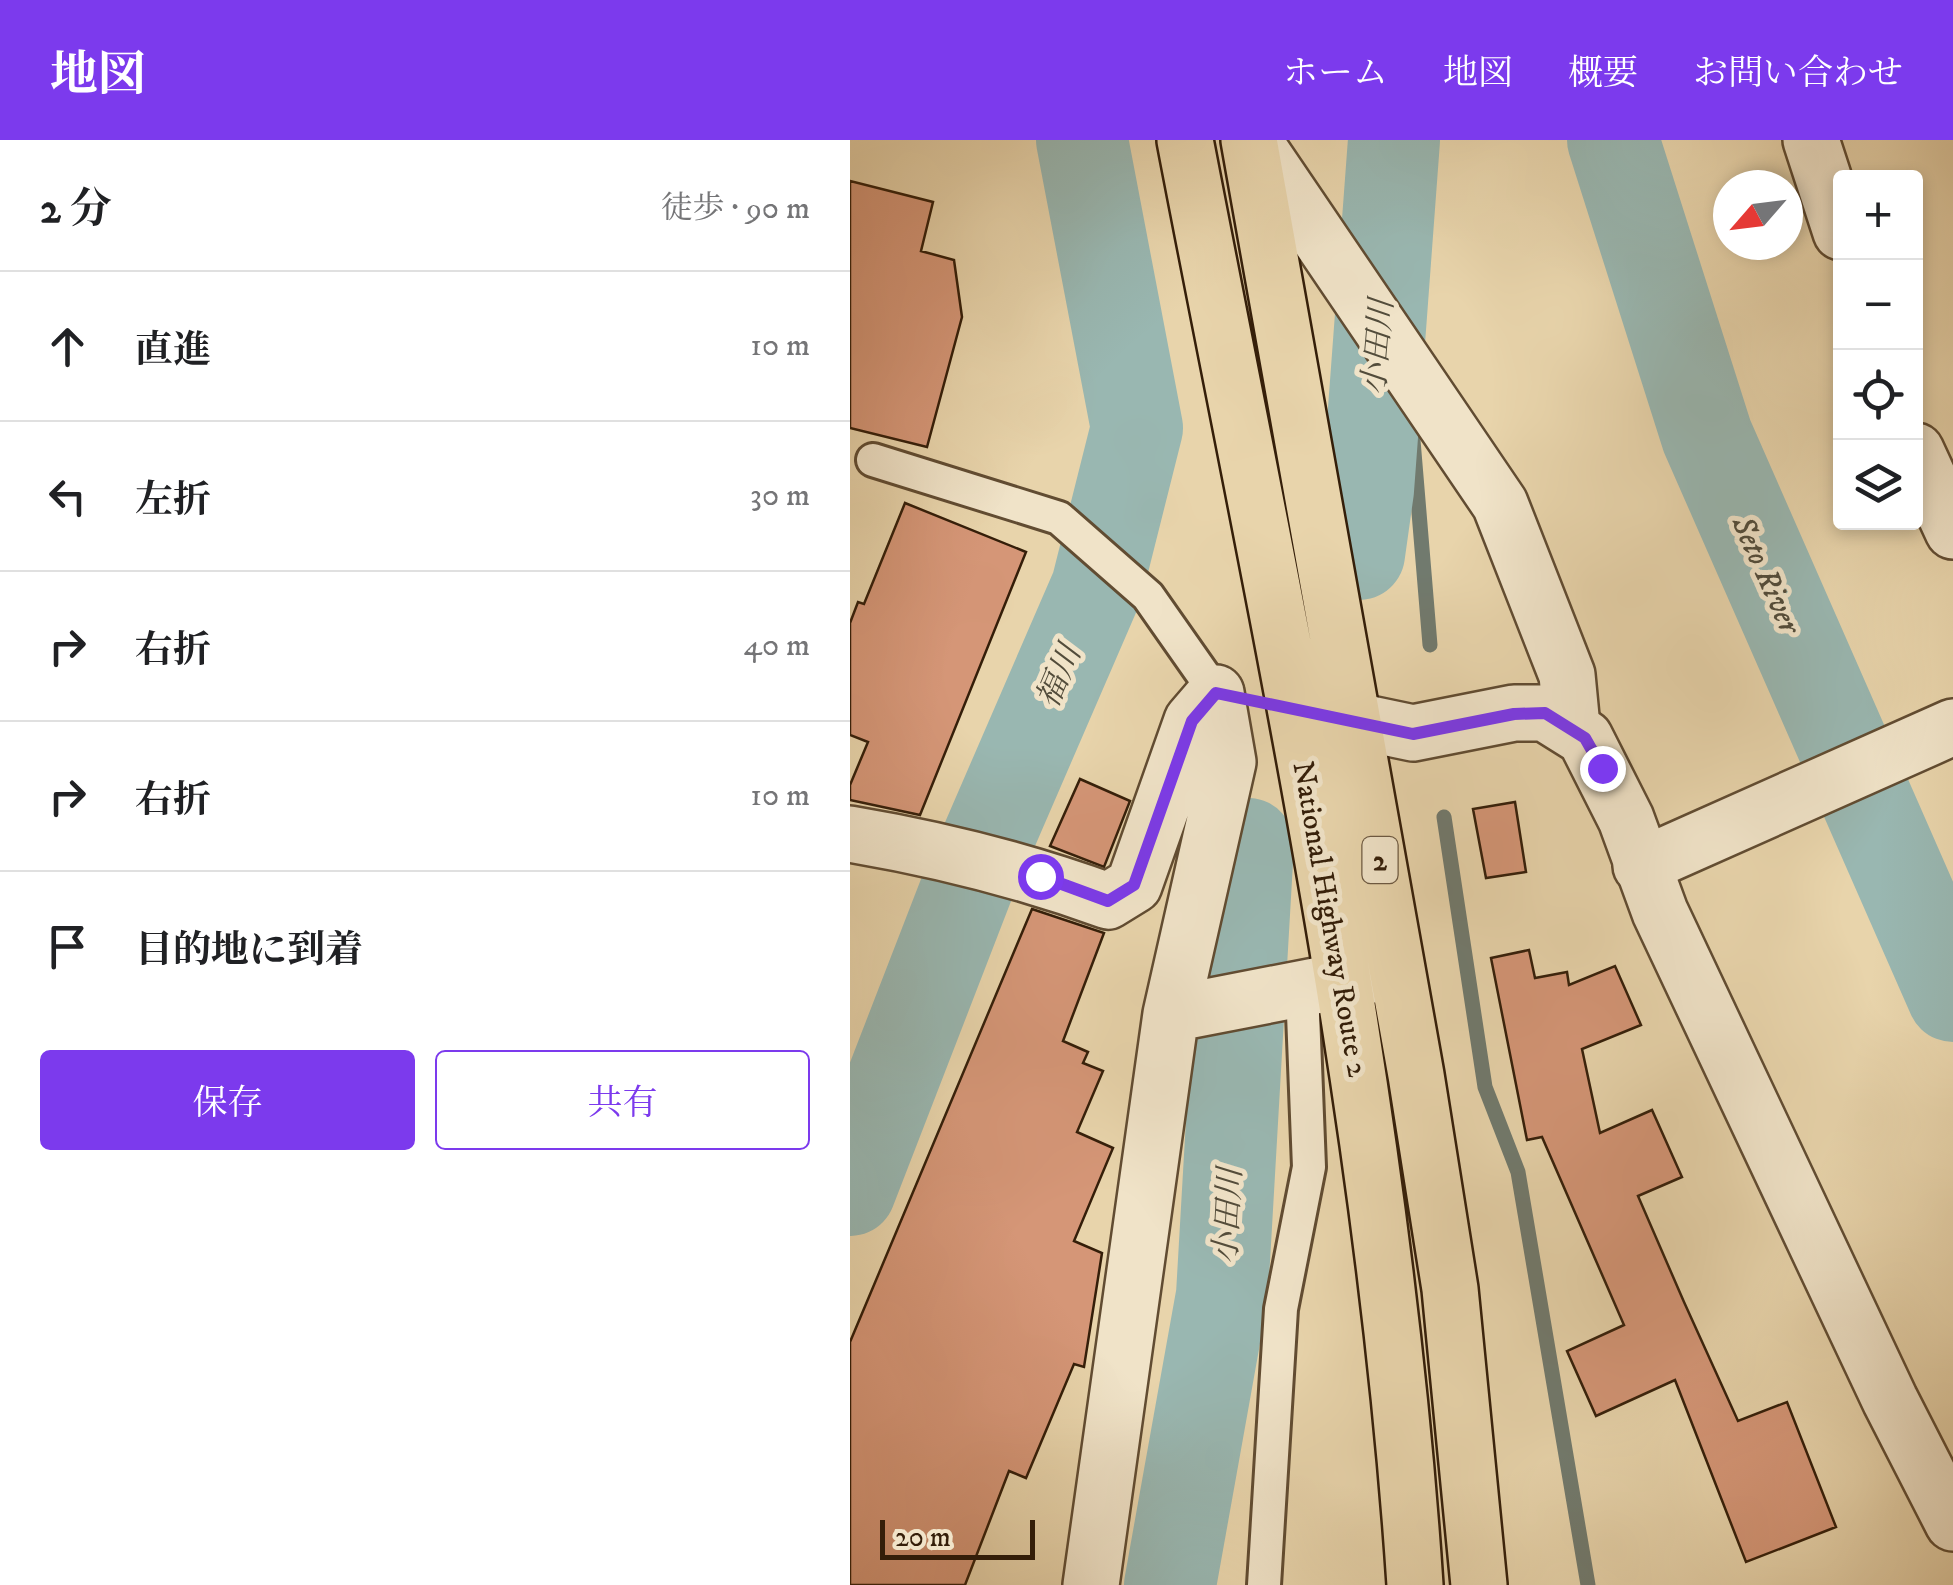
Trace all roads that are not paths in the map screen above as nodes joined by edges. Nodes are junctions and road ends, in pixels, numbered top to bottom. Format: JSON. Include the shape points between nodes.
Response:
{"nodes":[{"id":1,"x":1185,"y":140,"type":"edge"},
{"id":2,"x":1251,"y":140,"type":"edge"},
{"id":3,"x":1811,"y":140,"type":"edge"},
{"id":4,"x":1833,"y":210,"type":"edge"},
{"id":5,"x":873,"y":460,"type":"dead end"},
{"id":6,"x":1923,"y":466,"type":"edge"},
{"id":7,"x":1953,"y":532,"type":"edge"},
{"id":8,"x":1216,"y":693,"type":"junction"},
{"id":9,"x":1294,"y":707,"type":"junction"},
{"id":10,"x":1356,"y":722,"type":"junction"},
{"id":11,"x":1572,"y":727,"type":"junction"},
{"id":12,"x":1953,"y":727,"type":"edge"},
{"id":13,"x":850,"y":834,"type":"edge"},
{"id":14,"x":1641,"y":866,"type":"junction"},
{"id":15,"x":1399,"y":969,"type":"junction"},
{"id":16,"x":1306,"y":988,"type":"junction"},
{"id":17,"x":1183,"y":1011,"type":"junction"},
{"id":18,"x":1953,"y":1523,"type":"edge"},
{"id":19,"x":1090,"y":1585,"type":"edge"},
{"id":20,"x":1264,"y":1585,"type":"edge"},
{"id":21,"x":1415,"y":1585,"type":"edge"},
{"id":22,"x":1479,"y":1585,"type":"edge"}],
"edges":[{"from":1,"to":9,"type":"highway","name":"National Highway Route 2","number":"2"},
{"from":2,"to":10,"type":"highway","name":"National Highway Route 2","number":"2"},
{"from":2,"to":11,"type":"street","via":[[1500,504],[1568,674]]},
{"from":3,"to":4,"type":"street"},
{"from":5,"to":8,"type":"lane","via":[[1060,518],[1148,596]]},
{"from":6,"to":7,"type":"street"},
{"from":8,"to":9,"type":"street"},
{"from":8,"to":13,"type":"street","via":[[1192,721],[1134,885],[1108,901],[939,849]]},
{"from":8,"to":17,"type":"street","via":[[1228,762]]},
{"from":9,"to":10,"type":"street"},
{"from":9,"to":16,"type":"highway","name":"National Highway Route 2","number":"2"},
{"from":10,"to":11,"type":"street","via":[[1413,734],[1545,713]]},
{"from":10,"to":15,"type":"highway","name":"National Highway Route 2","number":"2"},
{"from":11,"to":14,"type":"street","via":[[1602,768]]},
{"from":12,"to":14,"type":"street"},
{"from":14,"to":18,"type":"street"},
{"from":15,"to":16,"type":"street"},
{"from":15,"to":22,"type":"highway","name":"National Highway Route 2","number":"2","via":[[1450,1289]]},
{"from":16,"to":17,"type":"street"},
{"from":16,"to":20,"type":"lane","via":[[1309,1167],[1281,1309]]},
{"from":16,"to":21,"type":"highway","name":"National Highway Route 2","number":"2","via":[[1391,1291]]},
{"from":17,"to":19,"type":"street"}]}
